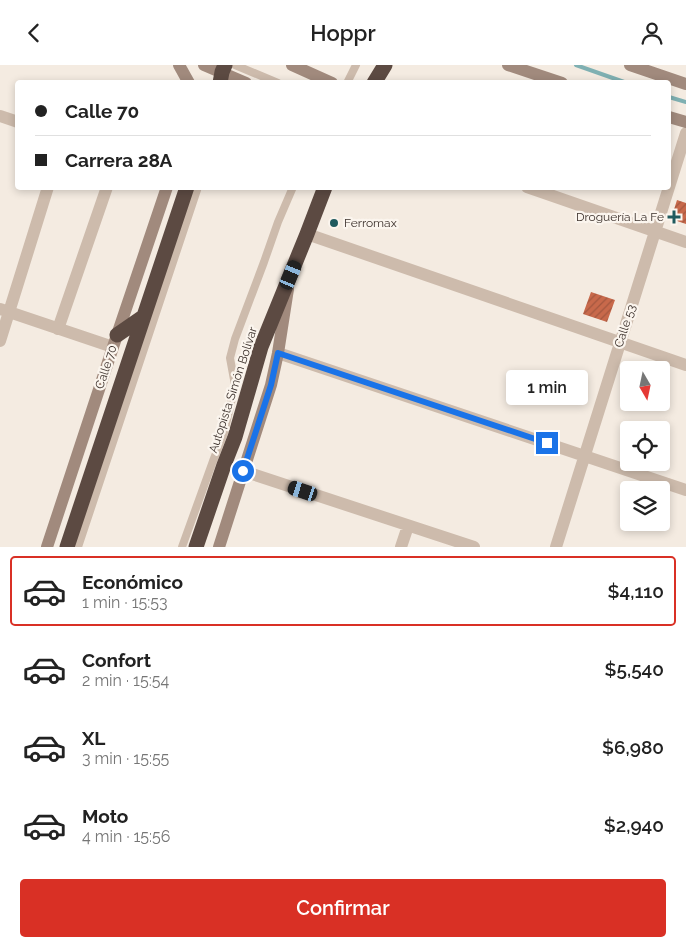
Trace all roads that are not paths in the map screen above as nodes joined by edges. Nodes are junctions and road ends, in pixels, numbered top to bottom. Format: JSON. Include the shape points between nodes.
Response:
{"nodes":[{"id":1,"x":179,"y":65,"type":"edge"},
{"id":2,"x":204,"y":65,"type":"edge"},
{"id":3,"x":235,"y":65,"type":"edge"},
{"id":4,"x":292,"y":65,"type":"edge"},
{"id":5,"x":356,"y":65,"type":"edge"},
{"id":6,"x":385,"y":65,"type":"edge"},
{"id":7,"x":508,"y":65,"type":"edge"},
{"id":8,"x":630,"y":65,"type":"edge"},
{"id":9,"x":220,"y":76,"type":"edge"},
{"id":10,"x":251,"y":76,"type":"edge"},
{"id":11,"x":187,"y":80,"type":"edge"},
{"id":12,"x":266,"y":80,"type":"edge"},
{"id":13,"x":325,"y":80,"type":"edge"},
{"id":14,"x":348,"y":80,"type":"edge"},
{"id":15,"x":376,"y":80,"type":"edge"},
{"id":16,"x":553,"y":80,"type":"edge"},
{"id":17,"x":686,"y":84,"type":"edge"},
{"id":18,"x":0,"y":116,"type":"edge"},
{"id":19,"x":671,"y":118,"type":"edge"},
{"id":20,"x":15,"y":121,"type":"edge"},
{"id":21,"x":686,"y":123,"type":"edge"},
{"id":22,"x":686,"y":133,"type":"edge"},
{"id":23,"x":671,"y":180,"type":"edge"},
{"id":24,"x":47,"y":190,"type":"edge"},
{"id":25,"x":106,"y":190,"type":"edge"},
{"id":26,"x":166,"y":190,"type":"edge"},
{"id":27,"x":187,"y":190,"type":"edge"},
{"id":28,"x":197,"y":190,"type":"edge"},
{"id":29,"x":292,"y":190,"type":"edge"},
{"id":30,"x":324,"y":190,"type":"edge"},
{"id":31,"x":536,"y":190,"type":"edge"},
{"id":32,"x":668,"y":190,"type":"edge"},
{"id":33,"x":655,"y":231,"type":"junction"},
{"id":34,"x":308,"y":234,"type":"junction"},
{"id":35,"x":686,"y":242,"type":"edge"},
{"id":36,"x":291,"y":275,"type":"junction"},
{"id":37,"x":4,"y":311,"type":"edge"},
{"id":38,"x":143,"y":317,"type":"junction"},
{"id":39,"x":58,"y":329,"type":"junction"},
{"id":40,"x":0,"y":341,"type":"edge"},
{"id":41,"x":115,"y":341,"type":"junction"},
{"id":42,"x":620,"y":343,"type":"junction"},
{"id":43,"x":278,"y":353,"type":"junction"},
{"id":44,"x":686,"y":365,"type":"edge"},
{"id":45,"x":585,"y":455,"type":"junction"},
{"id":46,"x":243,"y":471,"type":"junction"},
{"id":47,"x":686,"y":490,"type":"edge"},
{"id":48,"x":408,"y":526,"type":"junction"},
{"id":49,"x":47,"y":547,"type":"edge"},
{"id":50,"x":66,"y":547,"type":"edge"},
{"id":51,"x":78,"y":547,"type":"edge"},
{"id":52,"x":182,"y":547,"type":"edge"},
{"id":53,"x":196,"y":547,"type":"edge"},
{"id":54,"x":219,"y":547,"type":"edge"},
{"id":55,"x":401,"y":547,"type":"edge"},
{"id":56,"x":474,"y":547,"type":"edge"},
{"id":57,"x":556,"y":547,"type":"edge"}],
"edges":[{"from":1,"to":11,"type":"street"},
{"from":2,"to":9,"type":"street"},
{"from":3,"to":10,"type":"lane"},
{"from":4,"to":13,"type":"street"},
{"from":5,"to":14,"type":"lane"},
{"from":6,"to":15,"type":"highway"},
{"from":7,"to":16,"type":"street"},
{"from":8,"to":17,"type":"street"},
{"from":9,"to":10,"type":"street"},
{"from":10,"to":12,"type":"lane"},
{"from":18,"to":20,"type":"street"},
{"from":19,"to":21,"type":"street"},
{"from":22,"to":23,"type":"street","name":"Calle 53"},
{"from":24,"to":37,"type":"street"},
{"from":25,"to":39,"type":"street"},
{"from":26,"to":41,"type":"street","name":"Calle 70"},
{"from":27,"to":38,"type":"highway"},
{"from":28,"to":51,"type":"lane"},
{"from":29,"to":52,"type":"lane","via":[[235,339],[230,358],[235,385],[224,433]]},
{"from":30,"to":34,"type":"highway","name":"Autopista Simón Bolívar"},
{"from":31,"to":33,"type":"street"},
{"from":32,"to":33,"type":"street","name":"Calle 53"},
{"from":33,"to":35,"type":"street"},
{"from":33,"to":42,"type":"street","name":"Calle 53"},
{"from":34,"to":36,"type":"highway","name":"Autopista Simón Bolívar"},
{"from":34,"to":42,"type":"street"},
{"from":36,"to":43,"type":"street"},
{"from":36,"to":53,"type":"highway","name":"Autopista Simón Bolívar","via":[[261,347],[235,437]]},
{"from":37,"to":39,"type":"street"},
{"from":37,"to":40,"type":"street"},
{"from":38,"to":41,"type":"highway"},
{"from":38,"to":50,"type":"highway"},
{"from":39,"to":41,"type":"street"},
{"from":41,"to":49,"type":"street","name":"Calle 70"},
{"from":42,"to":44,"type":"street"},
{"from":42,"to":45,"type":"street","name":"Calle 53"},
{"from":43,"to":45,"type":"street"},
{"from":43,"to":46,"type":"street"},
{"from":45,"to":47,"type":"street"},
{"from":45,"to":57,"type":"street","name":"Calle 53"},
{"from":46,"to":48,"type":"street"},
{"from":46,"to":54,"type":"street"},
{"from":48,"to":55,"type":"street"},
{"from":48,"to":56,"type":"street"}]}
